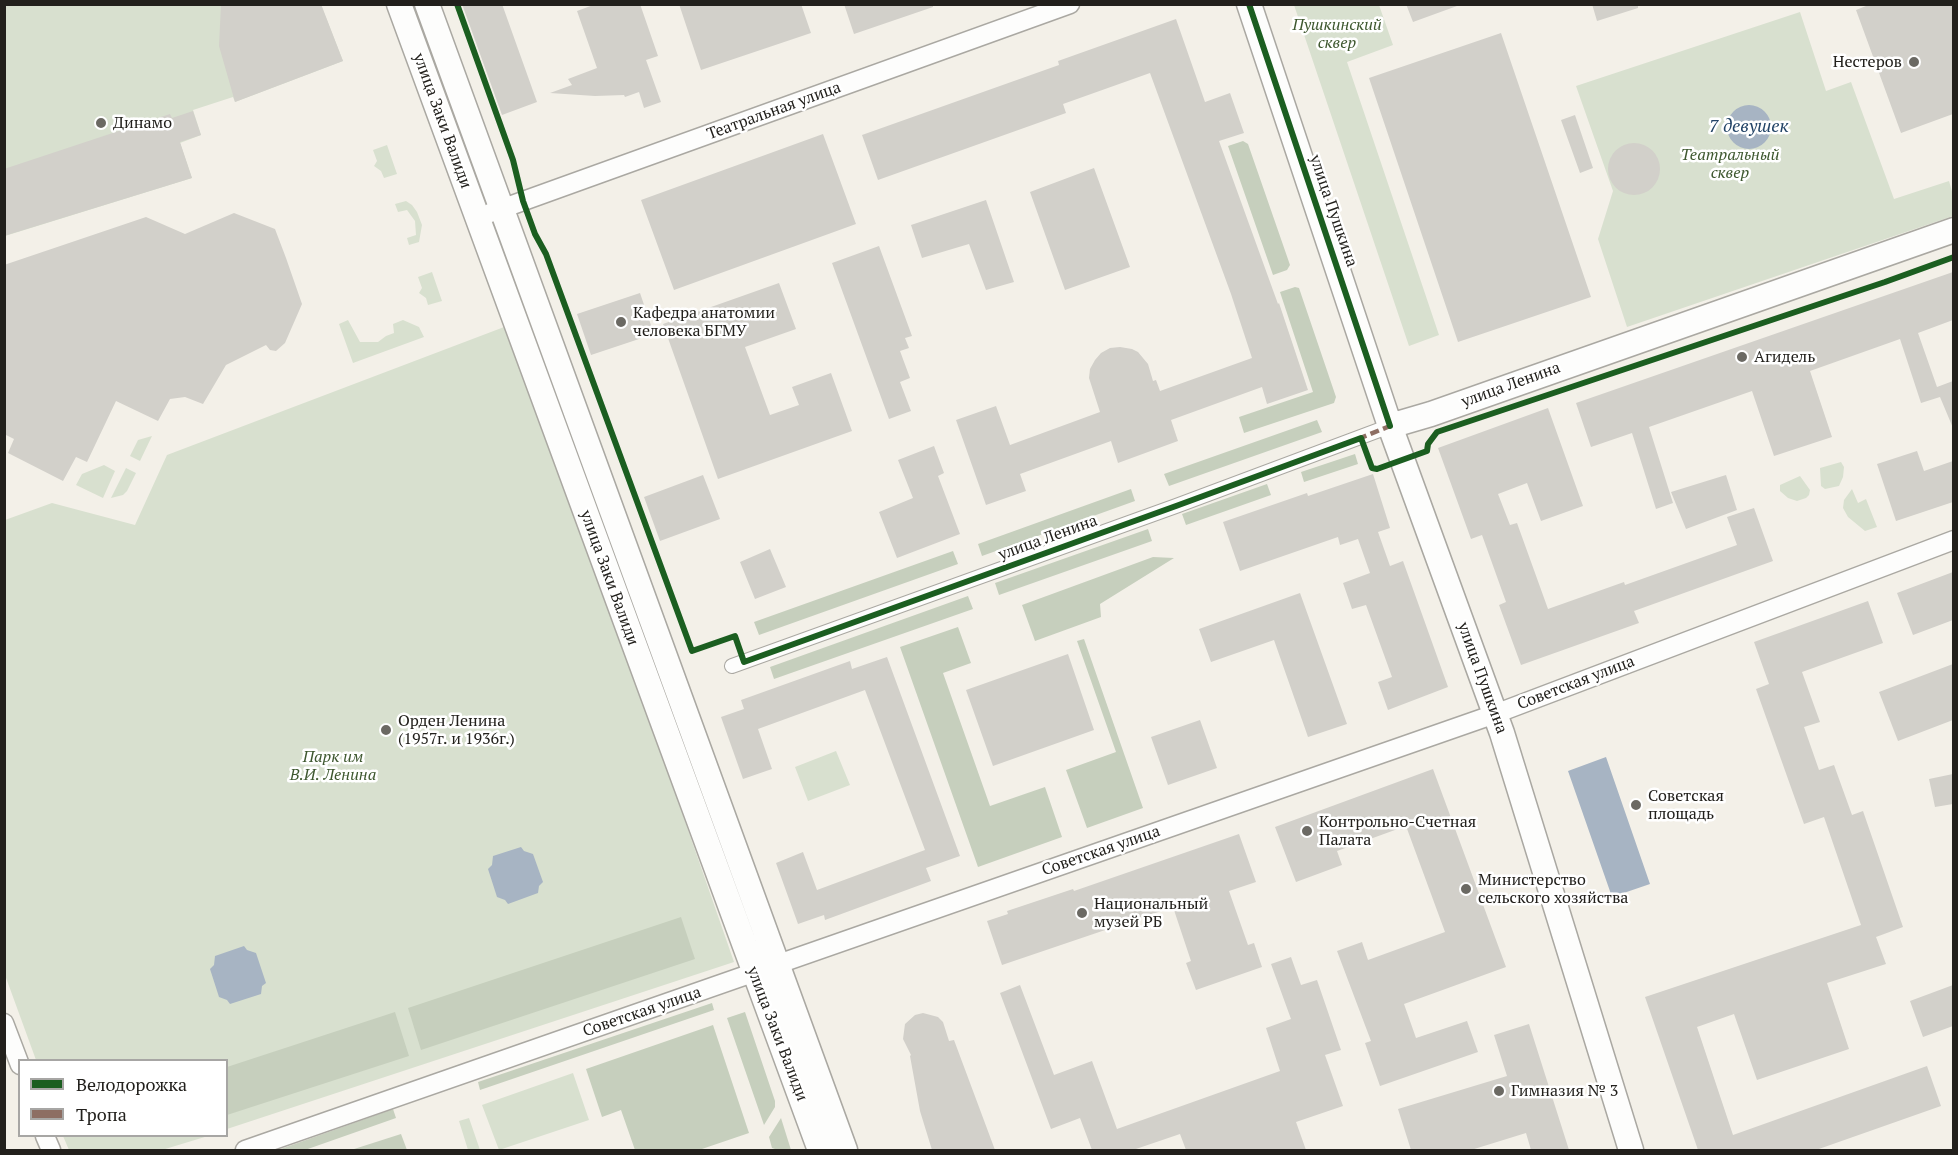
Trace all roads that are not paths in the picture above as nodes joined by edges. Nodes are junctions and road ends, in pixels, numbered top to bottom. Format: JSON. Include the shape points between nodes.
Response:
{"nodes":[{"id":1,"x":399,"y":4,"type":"edge"},
{"id":2,"x":427,"y":4,"type":"edge"},
{"id":3,"x":1070,"y":4,"type":"edge"},
{"id":4,"x":1249,"y":4,"type":"edge"},
{"id":5,"x":501,"y":209,"type":"junction"},
{"id":6,"x":477,"y":217,"type":"junction"},
{"id":7,"x":1953,"y":230,"type":"edge"},
{"id":8,"x":1390,"y":426,"type":"junction"},
{"id":9,"x":1953,"y":540,"type":"edge"},
{"id":10,"x":732,"y":666,"type":"dead end"},
{"id":11,"x":1495,"y":714,"type":"junction"},
{"id":12,"x":777,"y":965,"type":"junction"},
{"id":13,"x":753,"y":973,"type":"junction"},
{"id":14,"x":4,"y":1023,"type":"edge"},
{"id":15,"x":18,"y":1060,"type":"edge"},
{"id":16,"x":244,"y":1150,"type":"edge"},
{"id":17,"x":820,"y":1150,"type":"edge"},
{"id":18,"x":845,"y":1150,"type":"edge"},
{"id":19,"x":1631,"y":1150,"type":"edge"}],
"edges":[{"from":1,"to":6,"type":"main road","name":"улица Заки Валиди"},
{"from":2,"to":5,"type":"main road","name":"улица Заки Валиди"},
{"from":3,"to":5,"type":"street","name":"Театральная улица"},
{"from":4,"to":8,"type":"main road","name":"улица Пушкина"},
{"from":5,"to":6,"type":"street","name":"Театральная улица"},
{"from":5,"to":12,"type":"main road","name":"улица Заки Валиди"},
{"from":6,"to":13,"type":"main road","name":"улица Заки Валиди"},
{"from":7,"to":8,"type":"main road","name":"улица Ленина"},
{"from":8,"to":10,"type":"street","name":"улица Ленина"},
{"from":8,"to":11,"type":"main road","name":"улица Пушкина"},
{"from":9,"to":11,"type":"street","name":"Советская улица"},
{"from":11,"to":12,"type":"street","name":"Советская улица"},
{"from":11,"to":19,"type":"main road","name":"улица Пушкина"},
{"from":12,"to":13,"type":"street","name":"Советская улица"},
{"from":12,"to":18,"type":"main road","name":"улица Заки Валиди"},
{"from":13,"to":16,"type":"street","name":"Советская улица"},
{"from":13,"to":17,"type":"main road","name":"улица Заки Валиди"},
{"from":14,"to":15,"type":"street"}]}
